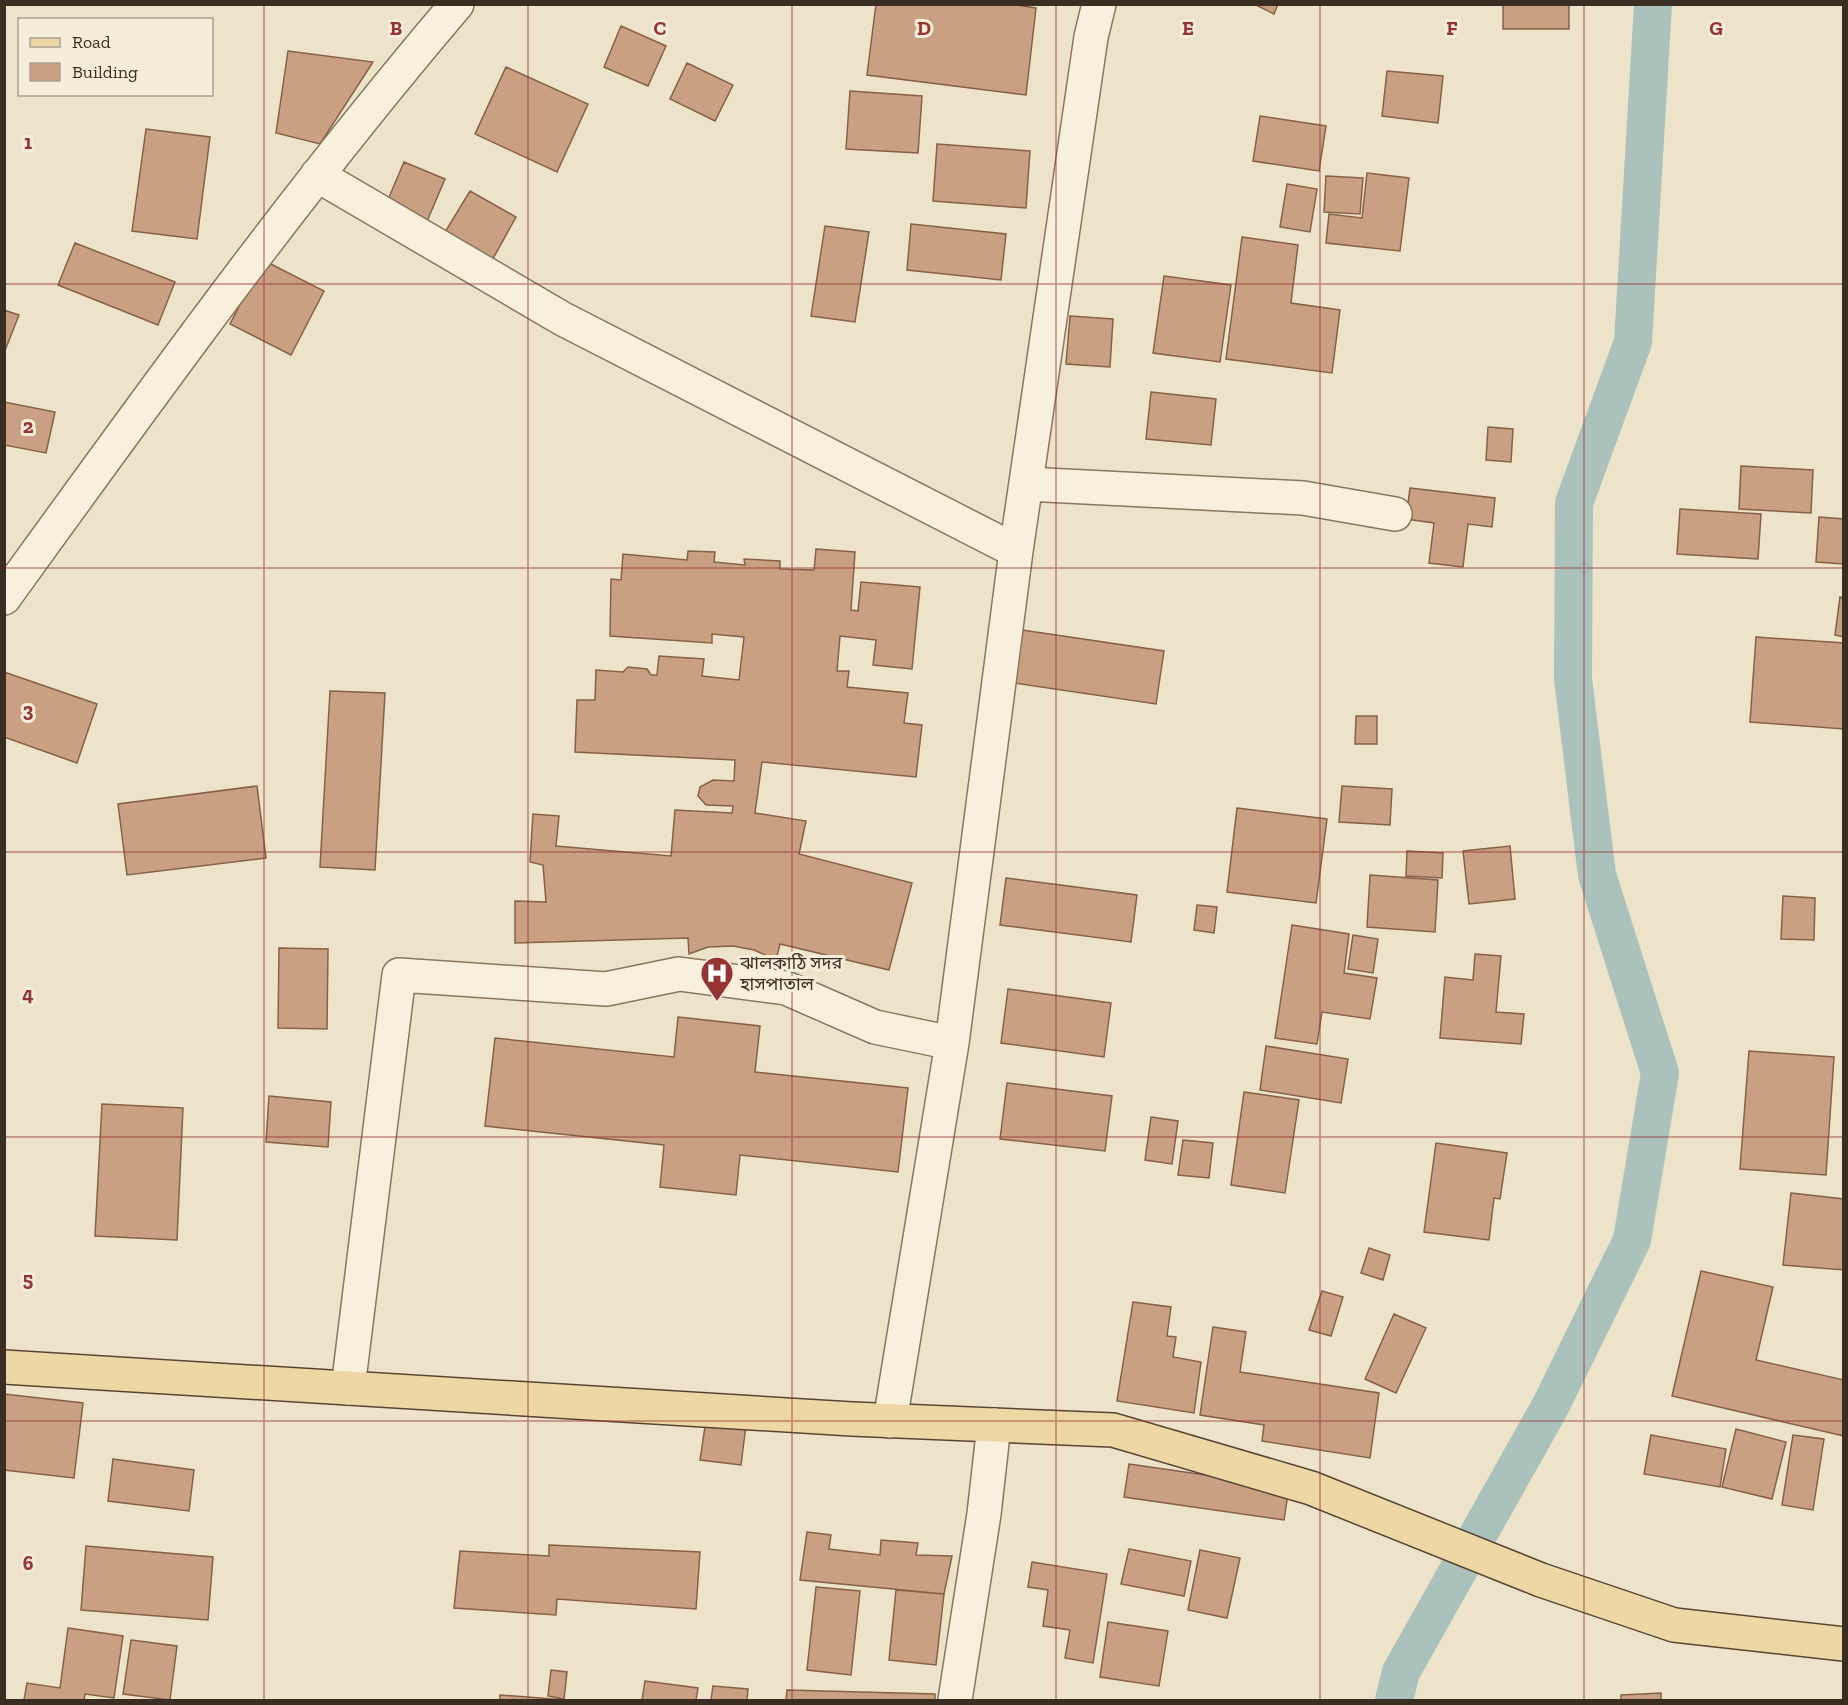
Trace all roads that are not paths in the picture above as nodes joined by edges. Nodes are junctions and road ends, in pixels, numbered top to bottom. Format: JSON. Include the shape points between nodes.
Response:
{"nodes":[{"id":1,"x":456,"y":4,"type":"edge"},
{"id":2,"x":1099,"y":4,"type":"edge"},
{"id":3,"x":317,"y":175,"type":"junction"},
{"id":4,"x":1026,"y":484,"type":"junction"},
{"id":5,"x":1395,"y":514,"type":"dead end"},
{"id":6,"x":1016,"y":550,"type":"junction"},
{"id":7,"x":4,"y":598,"type":"edge"},
{"id":8,"x":952,"y":1043,"type":"junction"},
{"id":9,"x":4,"y":1367,"type":"edge"},
{"id":10,"x":348,"y":1388,"type":"junction"},
{"id":11,"x":890,"y":1421,"type":"junction"},
{"id":12,"x":994,"y":1425,"type":"junction"},
{"id":13,"x":1844,"y":1644,"type":"edge"},
{"id":14,"x":955,"y":1701,"type":"edge"}],
"edges":[{"from":1,"to":3,"type":"street"},
{"from":2,"to":4,"type":"street","via":[[1090,37]]},
{"from":3,"to":6,"type":"street","via":[[563,319]]},
{"from":3,"to":7,"type":"street","via":[[183,350]]},
{"from":4,"to":5,"type":"street","via":[[1303,498]]},
{"from":4,"to":6,"type":"street"},
{"from":6,"to":8,"type":"street"},
{"from":8,"to":10,"type":"street","via":[[875,1027],[786,988],[679,974],[606,989],[399,975]]},
{"from":8,"to":11,"type":"street"},
{"from":9,"to":10,"type":"main road"},
{"from":10,"to":11,"type":"main road"},
{"from":11,"to":12,"type":"main road"},
{"from":12,"to":13,"type":"main road","via":[[1113,1430],[1311,1488],[1541,1580],[1674,1625]]},
{"from":12,"to":14,"type":"street"}]}
